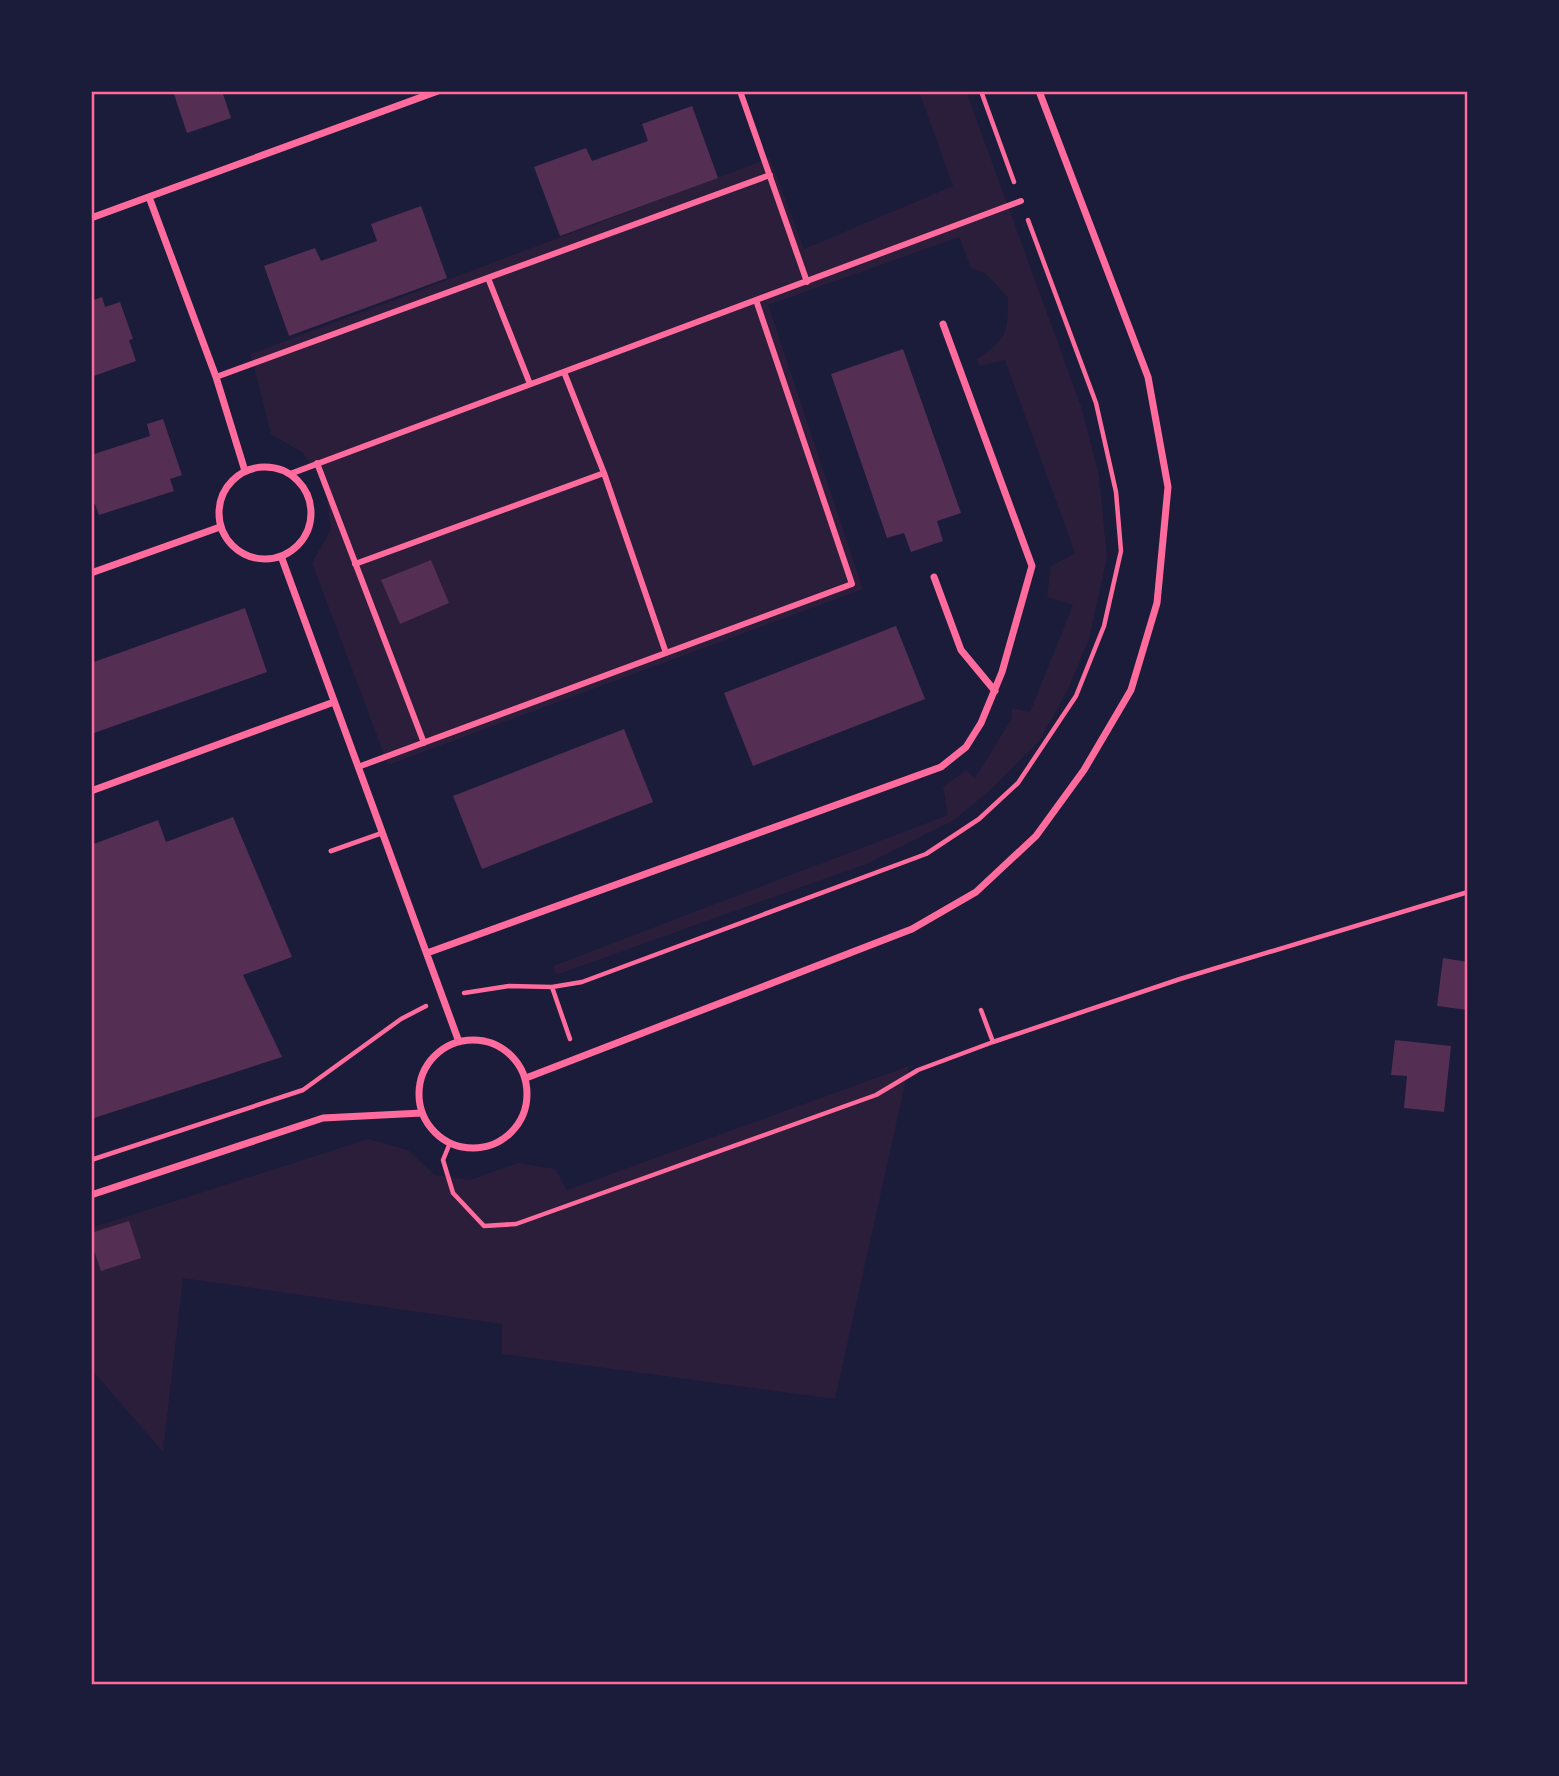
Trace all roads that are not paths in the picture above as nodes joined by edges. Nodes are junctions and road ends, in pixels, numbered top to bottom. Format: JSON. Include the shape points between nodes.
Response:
{"nodes":[{"id":1,"x":438,"y":91,"type":"edge"},
{"id":2,"x":740,"y":91,"type":"edge"},
{"id":3,"x":1039,"y":91,"type":"edge"},
{"id":4,"x":769,"y":175,"type":"junction"},
{"id":5,"x":149,"y":197,"type":"junction"},
{"id":6,"x":1021,"y":201,"type":"road end"},
{"id":7,"x":91,"y":218,"type":"edge"},
{"id":8,"x":488,"y":278,"type":"junction"},
{"id":9,"x":807,"y":282,"type":"junction"},
{"id":10,"x":756,"y":300,"type":"junction"},
{"id":11,"x":943,"y":324,"type":"dead end"},
{"id":12,"x":564,"y":372,"type":"junction"},
{"id":13,"x":216,"y":377,"type":"junction"},
{"id":14,"x":530,"y":384,"type":"junction"},
{"id":15,"x":317,"y":463,"type":"junction"},
{"id":16,"x":245,"y":471,"type":"junction"},
{"id":17,"x":604,"y":473,"type":"junction"},
{"id":18,"x":290,"y":474,"type":"junction"},
{"id":19,"x":220,"y":527,"type":"junction"},
{"id":20,"x":281,"y":556,"type":"junction"},
{"id":21,"x":355,"y":564,"type":"junction"},
{"id":22,"x":91,"y":573,"type":"edge"},
{"id":23,"x":934,"y":577,"type":"dead end"},
{"id":24,"x":666,"y":653,"type":"junction"},
{"id":25,"x":995,"y":691,"type":"junction"},
{"id":26,"x":334,"y":702,"type":"junction"},
{"id":27,"x":424,"y":743,"type":"junction"},
{"id":28,"x":358,"y":768,"type":"junction"},
{"id":29,"x":91,"y":791,"type":"edge"},
{"id":30,"x":382,"y":833,"type":"junction"},
{"id":31,"x":331,"y":851,"type":"dead end"},
{"id":32,"x":427,"y":953,"type":"junction"},
{"id":33,"x":459,"y":1042,"type":"junction"},
{"id":34,"x":526,"y":1078,"type":"junction"},
{"id":35,"x":422,"y":1113,"type":"junction"},
{"id":36,"x":91,"y":1195,"type":"edge"}],
"edges":[{"from":1,"to":5,"type":"street"},
{"from":2,"to":4,"type":"street"},
{"from":3,"to":34,"type":"street","via":[[1148,377],[1168,486],[1157,603],[1131,690],[1084,770],[1036,836],[976,892],[912,929]]},
{"from":4,"to":8,"type":"street"},
{"from":4,"to":9,"type":"street"},
{"from":5,"to":7,"type":"street"},
{"from":5,"to":13,"type":"street"},
{"from":6,"to":9,"type":"street"},
{"from":8,"to":13,"type":"street"},
{"from":8,"to":14,"type":"street"},
{"from":9,"to":10,"type":"street"},
{"from":10,"to":12,"type":"street"},
{"from":10,"to":24,"type":"street","via":[[852,584]]},
{"from":11,"to":25,"type":"street","via":[[1032,566]]},
{"from":12,"to":14,"type":"street"},
{"from":12,"to":17,"type":"street"},
{"from":13,"to":16,"type":"street"},
{"from":14,"to":15,"type":"street"},
{"from":15,"to":18,"type":"street"},
{"from":15,"to":21,"type":"street"},
{"from":16,"to":18,"type":"street","via":[[274,467]]},
{"from":16,"to":19,"type":"street","via":[[225,488],[219,500]]},
{"from":17,"to":21,"type":"street"},
{"from":17,"to":24,"type":"street"},
{"from":18,"to":20,"type":"street","via":[[308,495],[310,524],[304,538]]},
{"from":19,"to":20,"type":"street","via":[[244,555]]},
{"from":19,"to":22,"type":"street"},
{"from":20,"to":26,"type":"street"},
{"from":21,"to":27,"type":"street"},
{"from":23,"to":25,"type":"street","via":[[961,650]]},
{"from":24,"to":27,"type":"street"},
{"from":25,"to":32,"type":"street","via":[[966,747],[941,767]]},
{"from":26,"to":28,"type":"street"},
{"from":26,"to":29,"type":"street"},
{"from":27,"to":28,"type":"street"},
{"from":28,"to":30,"type":"street"},
{"from":30,"to":31,"type":"lane"},
{"from":30,"to":32,"type":"street"},
{"from":32,"to":33,"type":"street"},
{"from":33,"to":34,"type":"street","via":[[480,1039],[495,1044],[520,1064]]},
{"from":33,"to":35,"type":"street","via":[[435,1054],[425,1067],[420,1081]]},
{"from":34,"to":35,"type":"street","via":[[524,1115],[514,1131],[484,1148],[450,1143]]},
{"from":35,"to":36,"type":"street","via":[[323,1118]]}]}
